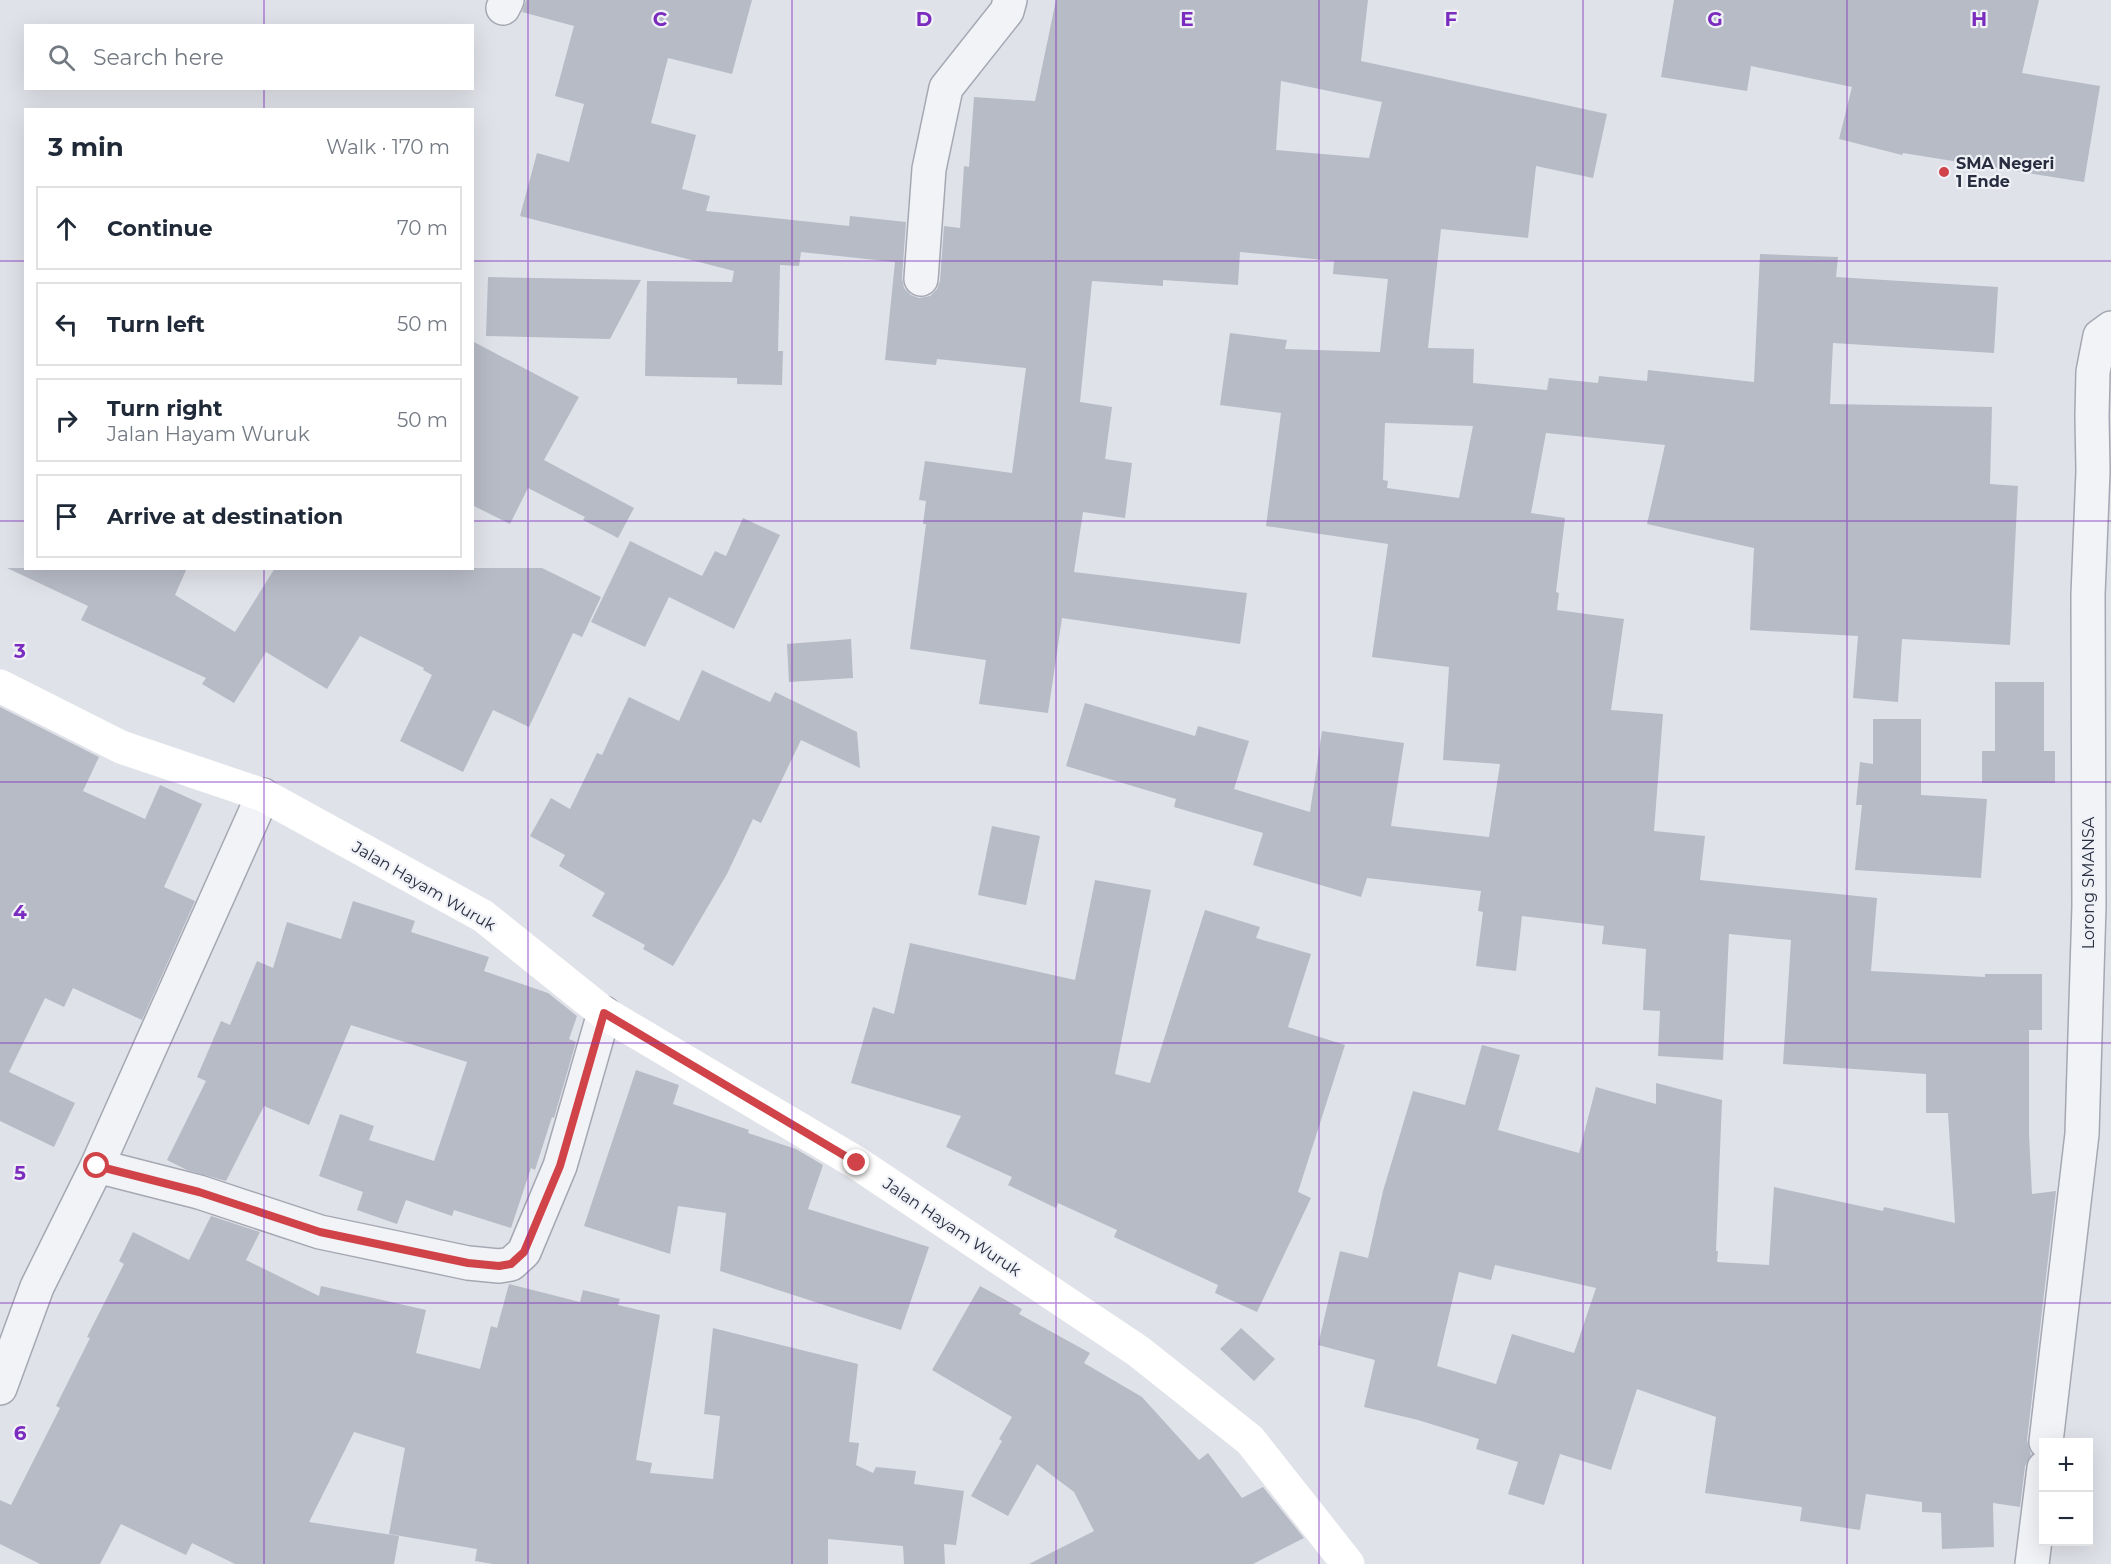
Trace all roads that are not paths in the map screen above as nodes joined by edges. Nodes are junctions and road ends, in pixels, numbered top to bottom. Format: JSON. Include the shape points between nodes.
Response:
{"nodes":[{"id":1,"x":1010,"y":0,"type":"edge"},
{"id":2,"x":921,"y":279,"type":"dead end"},
{"id":3,"x":2111,"y":328,"type":"edge"},
{"id":4,"x":0,"y":686,"type":"edge"},
{"id":5,"x":263,"y":795,"type":"junction"},
{"id":6,"x":604,"y":1013,"type":"junction"},
{"id":7,"x":97,"y":1166,"type":"junction"},
{"id":8,"x":0,"y":1388,"type":"edge"},
{"id":9,"x":2047,"y":1438,"type":"edge"},
{"id":10,"x":2040,"y":1492,"type":"edge"},
{"id":11,"x":1348,"y":1564,"type":"edge"},
{"id":12,"x":2032,"y":1564,"type":"edge"}],
"edges":[{"from":1,"to":2,"type":"street","via":[[1007,10],[946,88],[929,169]]},
{"from":3,"to":9,"type":"street","name":"Lorong SMANSA","via":[[2100,336],[2093,383],[2088,595],[2089,906],[2082,1134]]},
{"from":4,"to":5,"type":"street","name":"Jalan Hayam Wuruk","via":[[121,747]]},
{"from":5,"to":6,"type":"street","name":"Jalan Hayam Wuruk","via":[[483,916]]},
{"from":5,"to":7,"type":"street"},
{"from":6,"to":7,"type":"street","via":[[560,1166],[524,1252],[511,1264],[468,1263],[320,1232],[199,1192]]},
{"from":6,"to":11,"type":"street","name":"Jalan Hayam Wuruk","via":[[857,1163],[1138,1351],[1250,1440]]},
{"from":7,"to":8,"type":"street","via":[[38,1287]]},
{"from":10,"to":12,"type":"street"}]}
